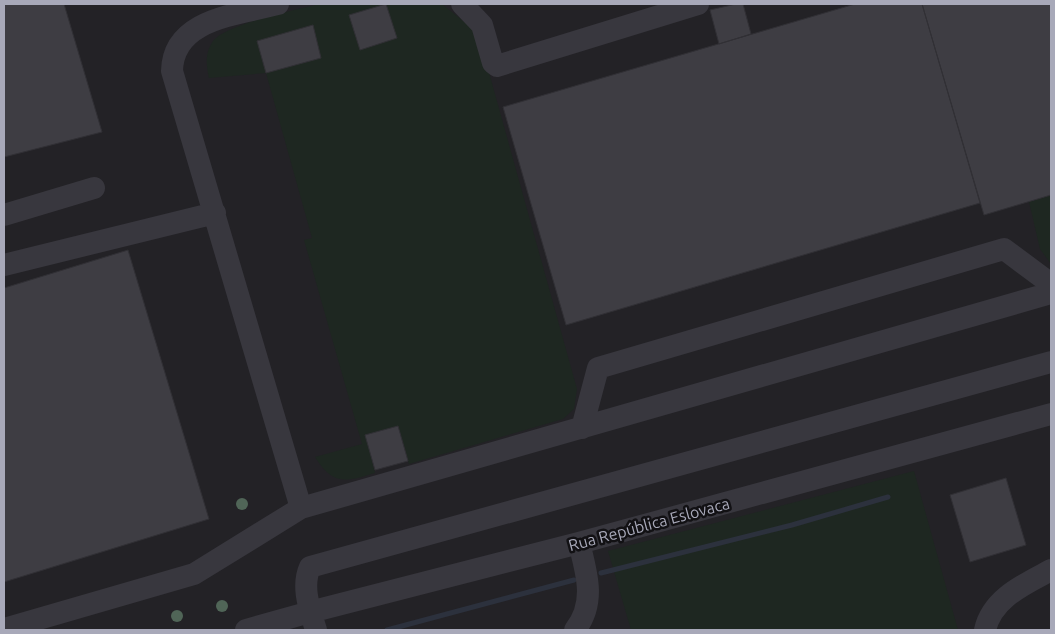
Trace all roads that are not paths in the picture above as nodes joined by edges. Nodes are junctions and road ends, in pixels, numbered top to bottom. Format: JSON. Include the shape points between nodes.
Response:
{"nodes":[{"id":1,"x":278,"y":4,"type":"edge"},
{"id":2,"x":462,"y":4,"type":"edge"},
{"id":3,"x":698,"y":4,"type":"edge"},
{"id":4,"x":94,"y":188,"type":"dead end"},
{"id":5,"x":215,"y":213,"type":"junction"},
{"id":6,"x":4,"y":215,"type":"edge"},
{"id":7,"x":4,"y":265,"type":"edge"},
{"id":8,"x":1051,"y":284,"type":"edge"},
{"id":9,"x":1051,"y":294,"type":"edge"},
{"id":10,"x":1051,"y":362,"type":"edge"},
{"id":11,"x":1051,"y":414,"type":"edge"},
{"id":12,"x":582,"y":428,"type":"junction"},
{"id":13,"x":301,"y":508,"type":"junction"},
{"id":14,"x":579,"y":544,"type":"junction"},
{"id":15,"x":1051,"y":570,"type":"edge"},
{"id":16,"x":313,"y":621,"type":"edge"},
{"id":17,"x":4,"y":629,"type":"edge"},
{"id":18,"x":246,"y":630,"type":"edge"},
{"id":19,"x":575,"y":630,"type":"edge"},
{"id":20,"x":986,"y":630,"type":"edge"}],
"edges":[{"from":1,"to":5,"type":"lane","via":[[194,29],[181,40],[174,54],[174,79]]},
{"from":2,"to":3,"type":"lane","via":[[482,25],[492,63],[497,66]]},
{"from":4,"to":6,"type":"lane"},
{"from":5,"to":7,"type":"lane"},
{"from":5,"to":13,"type":"lane"},
{"from":8,"to":12,"type":"lane","via":[[1004,249],[598,368]]},
{"from":9,"to":12,"type":"lane"},
{"from":10,"to":16,"type":"lane","via":[[310,567],[306,575],[306,593]]},
{"from":11,"to":14,"type":"lane","name":"Rua República Eslovaca"},
{"from":12,"to":13,"type":"lane"},
{"from":13,"to":17,"type":"lane","via":[[194,574]]},
{"from":14,"to":16,"type":"lane","name":"Rua República Eslovaca"},
{"from":14,"to":19,"type":"lane","via":[[590,592],[586,612]]},
{"from":15,"to":20,"type":"lane","via":[[1006,597],[993,612]]},
{"from":16,"to":18,"type":"lane","name":"Rua República Eslovaca"}]}
